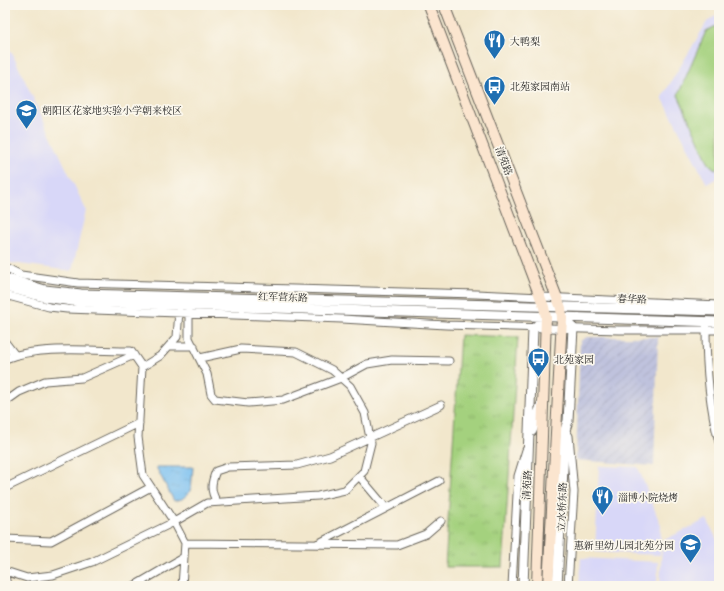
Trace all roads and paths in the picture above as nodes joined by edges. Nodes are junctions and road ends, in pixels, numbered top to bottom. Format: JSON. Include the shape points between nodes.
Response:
{"nodes":[{"id":1,"x":429,"y":5,"type":"edge"},
{"id":2,"x":444,"y":5,"type":"edge"},
{"id":3,"x":5,"y":267,"type":"edge"},
{"id":4,"x":5,"y":278,"type":"edge"},
{"id":5,"x":183,"y":286,"type":"junction"},
{"id":6,"x":5,"y":288,"type":"edge"},
{"id":7,"x":5,"y":296,"type":"edge"},
{"id":8,"x":179,"y":300,"type":"junction"},
{"id":9,"x":189,"y":301,"type":"junction"},
{"id":10,"x":719,"y":304,"type":"edge"},
{"id":11,"x":719,"y":311,"type":"edge"},
{"id":12,"x":544,"y":312,"type":"junction"},
{"id":13,"x":561,"y":313,"type":"junction"},
{"id":14,"x":179,"y":314,"type":"junction"},
{"id":15,"x":189,"y":314,"type":"junction"},
{"id":16,"x":706,"y":322,"type":"junction"},
{"id":17,"x":719,"y":322,"type":"edge"},
{"id":18,"x":534,"y":327,"type":"junction"},
{"id":19,"x":573,"y":329,"type":"junction"},
{"id":20,"x":719,"y":330,"type":"edge"},
{"id":21,"x":706,"y":332,"type":"junction"},
{"id":22,"x":5,"y":342,"type":"edge"},
{"id":23,"x":169,"y":346,"type":"junction"},
{"id":24,"x":194,"y":346,"type":"junction"},
{"id":25,"x":15,"y":355,"type":"junction"},
{"id":26,"x":134,"y":355,"type":"junction"},
{"id":27,"x":200,"y":358,"type":"junction"},
{"id":28,"x":5,"y":359,"type":"edge"},
{"id":29,"x":449,"y":361,"type":"dead end"},
{"id":30,"x":142,"y":368,"type":"junction"},
{"id":31,"x":341,"y":378,"type":"junction"},
{"id":32,"x":545,"y":394,"type":"junction"},
{"id":33,"x":5,"y":402,"type":"edge"},
{"id":34,"x":442,"y":405,"type":"dead end"},
{"id":35,"x":557,"y":406,"type":"junction"},
{"id":36,"x":139,"y":422,"type":"junction"},
{"id":37,"x":565,"y":430,"type":"junction"},
{"id":38,"x":370,"y":436,"type":"junction"},
{"id":39,"x":529,"y":440,"type":"junction"},
{"id":40,"x":719,"y":442,"type":"edge"},
{"id":41,"x":359,"y":476,"type":"junction"},
{"id":42,"x":439,"y":481,"type":"dead end"},
{"id":43,"x":150,"y":487,"type":"junction"},
{"id":44,"x":5,"y":488,"type":"edge"},
{"id":45,"x":217,"y":502,"type":"junction"},
{"id":46,"x":386,"y":508,"type":"junction"},
{"id":47,"x":441,"y":521,"type":"dead end"},
{"id":48,"x":174,"y":522,"type":"junction"},
{"id":49,"x":5,"y":539,"type":"edge"},
{"id":50,"x":185,"y":542,"type":"junction"},
{"id":51,"x":316,"y":544,"type":"junction"},
{"id":52,"x":184,"y":557,"type":"junction"},
{"id":53,"x":5,"y":571,"type":"edge"},
{"id":54,"x":5,"y":575,"type":"edge"},
{"id":55,"x":7,"y":586,"type":"edge"},
{"id":56,"x":134,"y":586,"type":"edge"},
{"id":57,"x":182,"y":586,"type":"edge"},
{"id":58,"x":512,"y":586,"type":"edge"},
{"id":59,"x":523,"y":586,"type":"edge"},
{"id":60,"x":537,"y":586,"type":"edge"},
{"id":61,"x":548,"y":586,"type":"edge"},
{"id":62,"x":557,"y":586,"type":"edge"},
{"id":63,"x":568,"y":586,"type":"edge"}],
"edges":[{"from":1,"to":12,"type":"main road","name":"清苑路"},
{"from":2,"to":13,"type":"main road","name":"清苑路"},
{"from":3,"to":5,"type":"street","via":[[21,275],[49,280]]},
{"from":4,"to":8,"type":"street","name":"红军营东路","via":[[45,290]]},
{"from":5,"to":8,"type":"street"},
{"from":5,"to":9,"type":"street"},
{"from":5,"to":12,"type":"street"},
{"from":6,"to":8,"type":"street","name":"红军营东路","via":[[44,298],[80,302]]},
{"from":7,"to":14,"type":"street","via":[[49,307]]},
{"from":8,"to":9,"type":"street","name":"红军营东路"},
{"from":8,"to":14,"type":"street"},
{"from":9,"to":12,"type":"street","name":"红军营东路"},
{"from":9,"to":15,"type":"street"},
{"from":10,"to":13,"type":"street"},
{"from":11,"to":13,"type":"street","name":"春华路"},
{"from":12,"to":13,"type":"street","name":"红军营东路"},
{"from":12,"to":13,"type":"street"},
{"from":12,"to":18,"type":"street"},
{"from":12,"to":32,"type":"main road","name":"清苑路"},
{"from":13,"to":16,"type":"street","name":"春华路"},
{"from":13,"to":19,"type":"street","name":"清苑路"},
{"from":13,"to":35,"type":"main road","name":"清苑路"},
{"from":14,"to":15,"type":"street"},
{"from":14,"to":23,"type":"street","via":[[177,337]]},
{"from":15,"to":18,"type":"street"},
{"from":15,"to":24,"type":"street","via":[[189,338]]},
{"from":16,"to":17,"type":"street","name":"春华路"},
{"from":16,"to":21,"type":"street"},
{"from":18,"to":39,"type":"street","name":"清苑路"},
{"from":19,"to":21,"type":"street"},
{"from":19,"to":37,"type":"street","via":[[568,421]]},
{"from":20,"to":21,"type":"street"},
{"from":21,"to":40,"type":"street","via":[[707,374]]},
{"from":22,"to":25,"type":"street"},
{"from":23,"to":24,"type":"street"},
{"from":23,"to":30,"type":"street","via":[[160,356]]},
{"from":24,"to":27,"type":"street"},
{"from":25,"to":26,"type":"street","via":[[54,351],[131,351]]},
{"from":25,"to":28,"type":"street"},
{"from":26,"to":30,"type":"street"},
{"from":26,"to":33,"type":"street","via":[[82,378],[45,382],[19,392]]},
{"from":27,"to":31,"type":"street","via":[[241,349],[296,352],[332,370]]},
{"from":27,"to":31,"type":"street","via":[[214,399],[248,404],[283,400]]},
{"from":29,"to":31,"type":"street","via":[[392,360],[367,364]]},
{"from":30,"to":36,"type":"street"},
{"from":31,"to":38,"type":"street","via":[[350,386],[365,413]]},
{"from":32,"to":39,"type":"street"},
{"from":32,"to":60,"type":"main road","name":"清苑路"},
{"from":34,"to":38,"type":"street"},
{"from":35,"to":37,"type":"street"},
{"from":35,"to":61,"type":"main road","name":"清苑路"},
{"from":36,"to":43,"type":"street","via":[[138,437],[143,475]]},
{"from":36,"to":44,"type":"street"},
{"from":37,"to":62,"type":"street"},
{"from":37,"to":63,"type":"street","name":"立水桥东路","via":[[569,436],[574,492]]},
{"from":38,"to":41,"type":"street","via":[[371,443],[364,471]]},
{"from":38,"to":45,"type":"street","via":[[330,456],[297,465],[228,467],[216,471],[211,482]]},
{"from":39,"to":58,"type":"street","via":[[518,476]]},
{"from":39,"to":59,"type":"street","name":"清苑路"},
{"from":41,"to":45,"type":"street","via":[[345,490],[318,496]]},
{"from":41,"to":46,"type":"street"},
{"from":42,"to":46,"type":"street"},
{"from":43,"to":48,"type":"street"},
{"from":43,"to":49,"type":"street","via":[[51,541]]},
{"from":45,"to":48,"type":"street","via":[[207,503]]},
{"from":46,"to":51,"type":"street"},
{"from":47,"to":51,"type":"street","via":[[426,534],[397,545]]},
{"from":48,"to":50,"type":"street"},
{"from":48,"to":53,"type":"street","via":[[92,562],[53,575],[27,578]]},
{"from":50,"to":51,"type":"street"},
{"from":50,"to":52,"type":"street"},
{"from":52,"to":56,"type":"street"},
{"from":52,"to":57,"type":"street"},
{"from":54,"to":55,"type":"street"}]}
